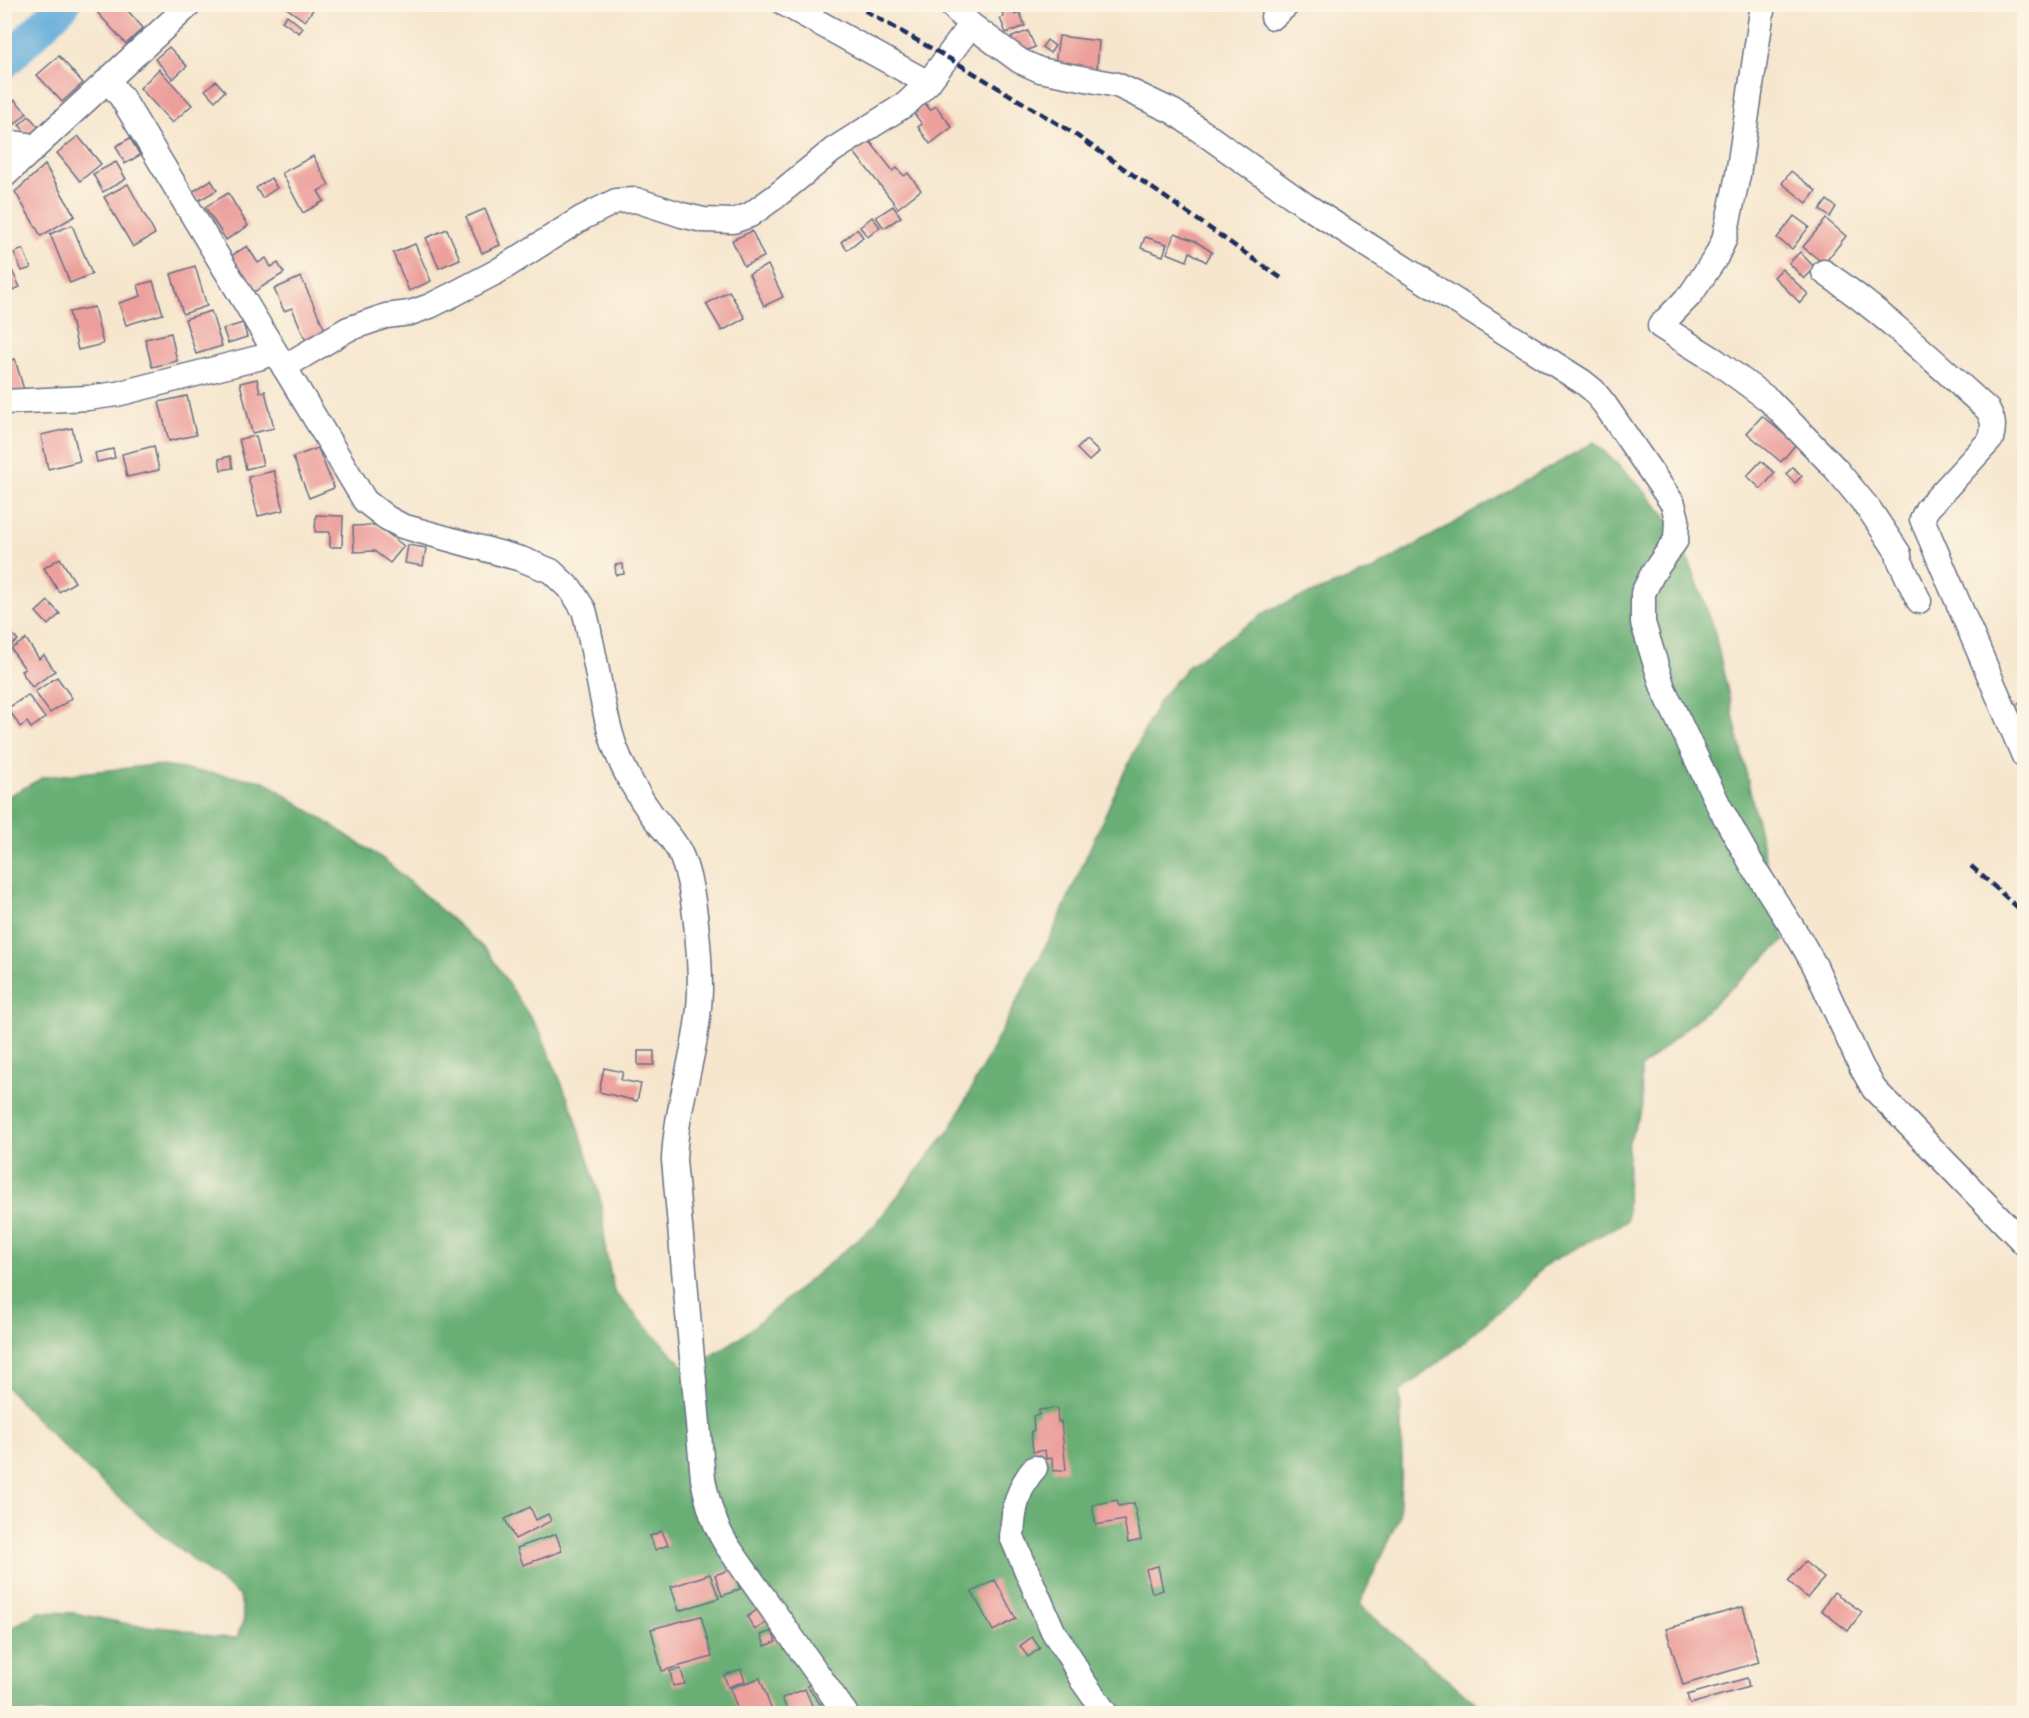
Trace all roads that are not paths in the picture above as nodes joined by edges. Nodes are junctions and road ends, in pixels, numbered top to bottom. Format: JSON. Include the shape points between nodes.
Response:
{"nodes":[{"id":1,"x":190,"y":4,"type":"edge"},
{"id":2,"x":785,"y":4,"type":"edge"},
{"id":3,"x":950,"y":4,"type":"edge"},
{"id":4,"x":1763,"y":4,"type":"edge"},
{"id":5,"x":971,"y":25,"type":"junction"},
{"id":6,"x":109,"y":81,"type":"junction"},
{"id":7,"x":928,"y":83,"type":"junction"},
{"id":8,"x":4,"y":142,"type":"edge"},
{"id":9,"x":33,"y":150,"type":"junction"},
{"id":10,"x":4,"y":176,"type":"edge"},
{"id":11,"x":1824,"y":272,"type":"dead end"},
{"id":12,"x":279,"y":359,"type":"junction"},
{"id":13,"x":4,"y":402,"type":"edge"},
{"id":14,"x":1919,"y":601,"type":"dead end"},
{"id":15,"x":2025,"y":756,"type":"edge"},
{"id":16,"x":2025,"y":1243,"type":"edge"},
{"id":17,"x":1035,"y":1468,"type":"dead end"},
{"id":18,"x":846,"y":1713,"type":"edge"},
{"id":19,"x":1106,"y":1713,"type":"edge"}],
"edges":[{"from":1,"to":6,"type":"street"},
{"from":2,"to":7,"type":"street"},
{"from":3,"to":5,"type":"street"},
{"from":4,"to":14,"type":"street","via":[[1738,175],[1724,240],[1691,294],[1660,326],[1716,360],[1769,400],[1835,468],[1899,554]]},
{"from":5,"to":7,"type":"street"},
{"from":5,"to":16,"type":"street","via":[[1020,61],[1040,70],[1117,85],[1174,112],[1305,205],[1593,390],[1673,504],[1676,540],[1643,593],[1643,623],[1663,688],[1719,806],[1810,957],[1874,1089]]},
{"from":6,"to":9,"type":"street"},
{"from":6,"to":12,"type":"street"},
{"from":7,"to":12,"type":"street","via":[[906,104],[833,150],[750,215],[734,221],[703,220],[636,200],[616,201],[430,306],[348,329]]},
{"from":8,"to":9,"type":"street","via":[[27,145]]},
{"from":9,"to":10,"type":"street"},
{"from":11,"to":15,"type":"street","via":[[1858,295],[1988,410],[1994,420],[1991,439],[1922,519]]},
{"from":12,"to":13,"type":"street","via":[[258,358],[117,394]]},
{"from":12,"to":18,"type":"street","via":[[372,508],[402,526],[551,571],[572,591],[584,610],[616,749],[634,788],[679,852],[692,897],[699,1002],[674,1160],[707,1500],[726,1544]]},
{"from":17,"to":19,"type":"street","via":[[1019,1493],[1012,1537],[1053,1631]]}]}
